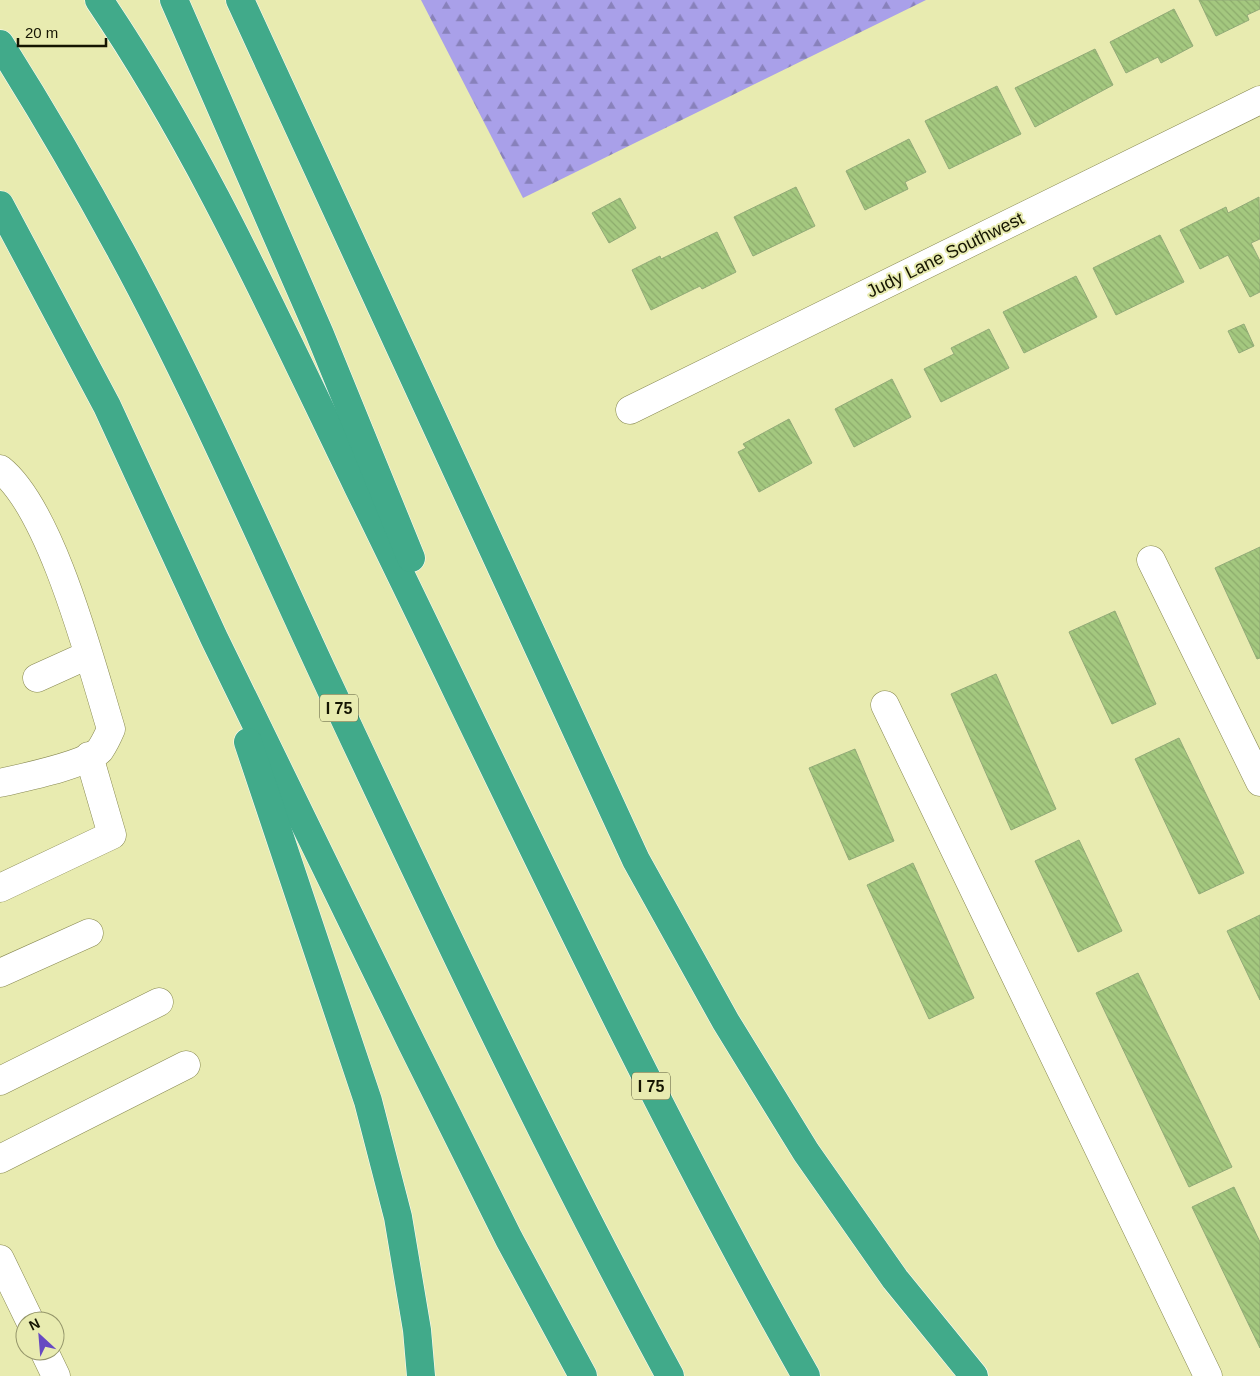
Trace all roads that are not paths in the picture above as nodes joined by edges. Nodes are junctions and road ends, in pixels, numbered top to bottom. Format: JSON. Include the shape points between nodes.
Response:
{"nodes":[{"id":1,"x":99,"y":0,"type":"edge"},
{"id":2,"x":174,"y":0,"type":"edge"},
{"id":3,"x":240,"y":0,"type":"edge"},
{"id":4,"x":0,"y":44,"type":"edge"},
{"id":5,"x":1260,"y":100,"type":"edge"},
{"id":6,"x":0,"y":205,"type":"edge"},
{"id":7,"x":630,"y":410,"type":"dead end"},
{"id":8,"x":0,"y":469,"type":"edge"},
{"id":9,"x":1151,"y":560,"type":"dead end"},
{"id":10,"x":214,"y":638,"type":"junction"},
{"id":11,"x":88,"y":654,"type":"junction"},
{"id":12,"x":37,"y":678,"type":"dead end"},
{"id":13,"x":885,"y":705,"type":"dead end"},
{"id":14,"x":90,"y":756,"type":"junction"},
{"id":15,"x":1260,"y":782,"type":"edge"},
{"id":16,"x":0,"y":783,"type":"edge"},
{"id":17,"x":507,"y":790,"type":"junction"},
{"id":18,"x":0,"y":888,"type":"edge"},
{"id":19,"x":90,"y":932,"type":"dead end"},
{"id":20,"x":0,"y":974,"type":"edge"},
{"id":21,"x":159,"y":1002,"type":"dead end"},
{"id":22,"x":186,"y":1065,"type":"dead end"},
{"id":23,"x":0,"y":1082,"type":"edge"},
{"id":24,"x":0,"y":1159,"type":"edge"},
{"id":25,"x":0,"y":1259,"type":"edge"},
{"id":26,"x":25,"y":1311,"type":"edge"},
{"id":27,"x":49,"y":1361,"type":"edge"},
{"id":28,"x":56,"y":1376,"type":"edge"},
{"id":29,"x":421,"y":1376,"type":"edge"},
{"id":30,"x":582,"y":1376,"type":"edge"},
{"id":31,"x":670,"y":1376,"type":"edge"},
{"id":32,"x":806,"y":1376,"type":"edge"},
{"id":33,"x":974,"y":1376,"type":"edge"},
{"id":34,"x":1208,"y":1376,"type":"edge"}],
"edges":[{"from":1,"to":17,"type":"highway","number":"I 75","via":[[171,117],[239,243]]},
{"from":2,"to":17,"type":"highway","via":[[319,332]]},
{"from":3,"to":33,"type":"highway","via":[[640,869],[726,1022],[806,1152],[895,1279]]},
{"from":4,"to":31,"type":"highway","number":"I 75","via":[[58,136],[178,362],[367,767],[550,1147]]},
{"from":5,"to":7,"type":"street","name":"Judy Lane Southwest"},
{"from":6,"to":10,"type":"highway","via":[[107,406]]},
{"from":8,"to":11,"type":"street","via":[[10,477],[40,525],[68,593]]},
{"from":9,"to":15,"type":"street"},
{"from":10,"to":29,"type":"highway","via":[[368,1102],[398,1217],[417,1330]]},
{"from":10,"to":30,"type":"highway","via":[[478,1177]]},
{"from":11,"to":12,"type":"street"},
{"from":11,"to":14,"type":"street","via":[[111,729],[99,751]]},
{"from":13,"to":34,"type":"street"},
{"from":14,"to":16,"type":"street","via":[[60,769]]},
{"from":14,"to":18,"type":"street","via":[[112,835]]},
{"from":17,"to":32,"type":"highway","number":"I 75","via":[[670,1124]]},
{"from":19,"to":20,"type":"street"},
{"from":21,"to":23,"type":"street"},
{"from":22,"to":24,"type":"street"},
{"from":25,"to":26,"type":"street"},
{"from":27,"to":28,"type":"street"}]}
